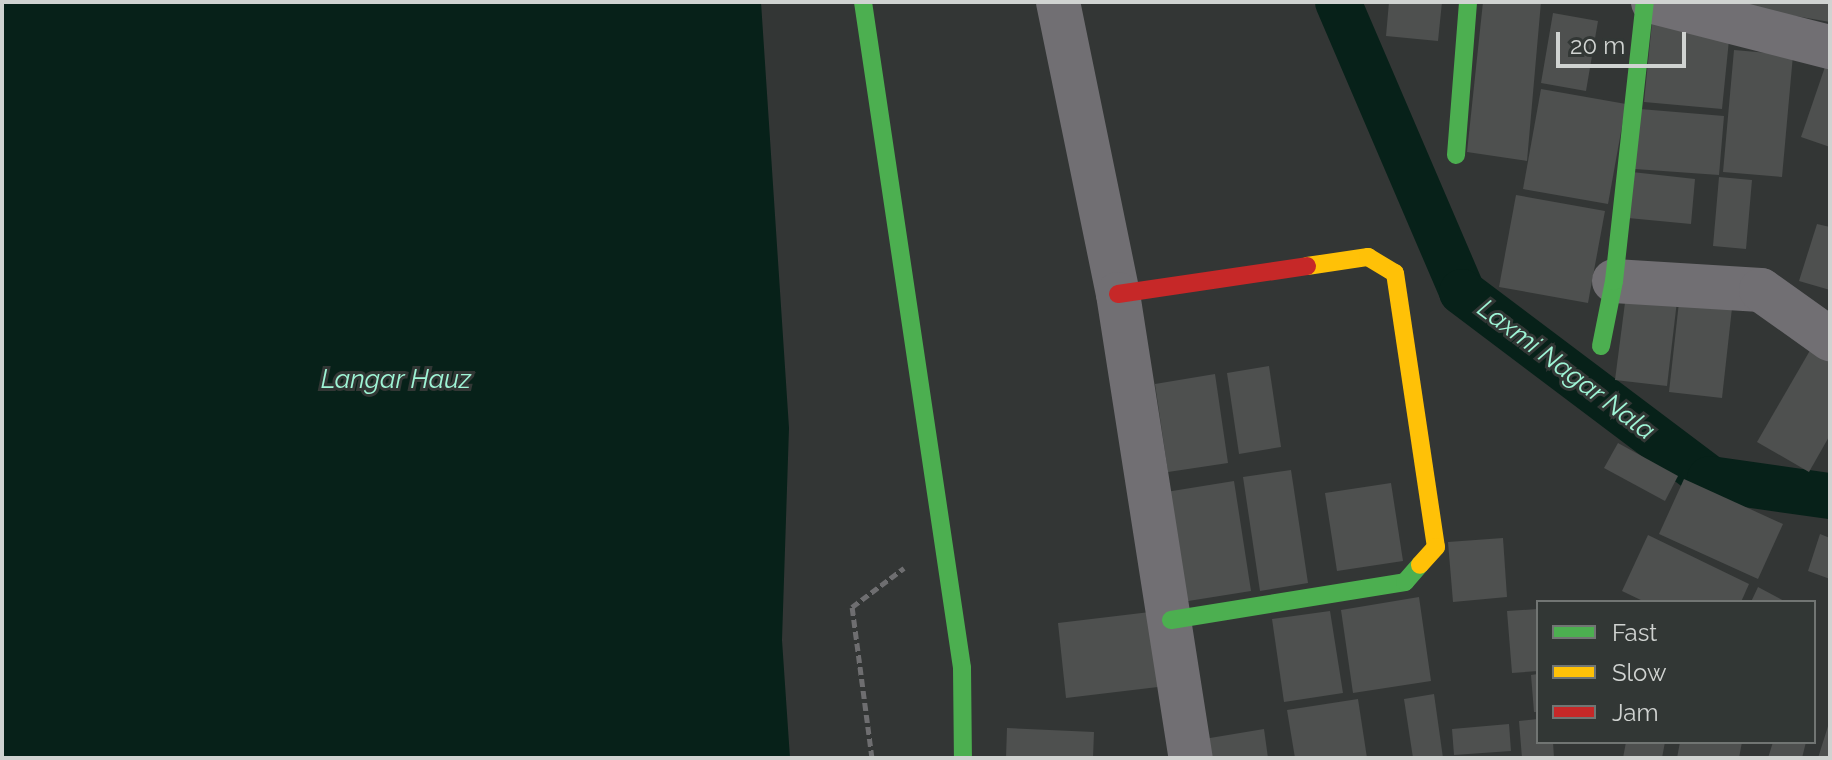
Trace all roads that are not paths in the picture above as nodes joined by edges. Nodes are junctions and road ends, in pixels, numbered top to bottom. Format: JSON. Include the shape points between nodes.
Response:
{"nodes":[{"id":1,"x":863,"y":2,"type":"edge"},
{"id":2,"x":1058,"y":2,"type":"edge"},
{"id":3,"x":1468,"y":2,"type":"edge"},
{"id":4,"x":1645,"y":2,"type":"edge"},
{"id":5,"x":1653,"y":2,"type":"edge"},
{"id":6,"x":1830,"y":47,"type":"edge"},
{"id":7,"x":1456,"y":155,"type":"dead end"},
{"id":8,"x":1614,"y":281,"type":"junction"},
{"id":9,"x":1118,"y":294,"type":"junction"},
{"id":10,"x":1830,"y":339,"type":"edge"},
{"id":11,"x":1601,"y":346,"type":"dead end"},
{"id":12,"x":1171,"y":620,"type":"junction"},
{"id":13,"x":963,"y":758,"type":"edge"},
{"id":14,"x":1191,"y":758,"type":"edge"}],
"edges":[{"from":1,"to":13,"type":"street","via":[[962,668]]},
{"from":2,"to":9,"type":"street"},
{"from":3,"to":7,"type":"street"},
{"from":4,"to":8,"type":"street"},
{"from":5,"to":6,"type":"street"},
{"from":8,"to":10,"type":"street","via":[[1761,290]]},
{"from":8,"to":11,"type":"street"},
{"from":9,"to":12,"type":"street"},
{"from":9,"to":12,"type":"street","via":[[1368,257],[1395,273],[1436,547],[1405,582]]},
{"from":12,"to":14,"type":"street"}]}
